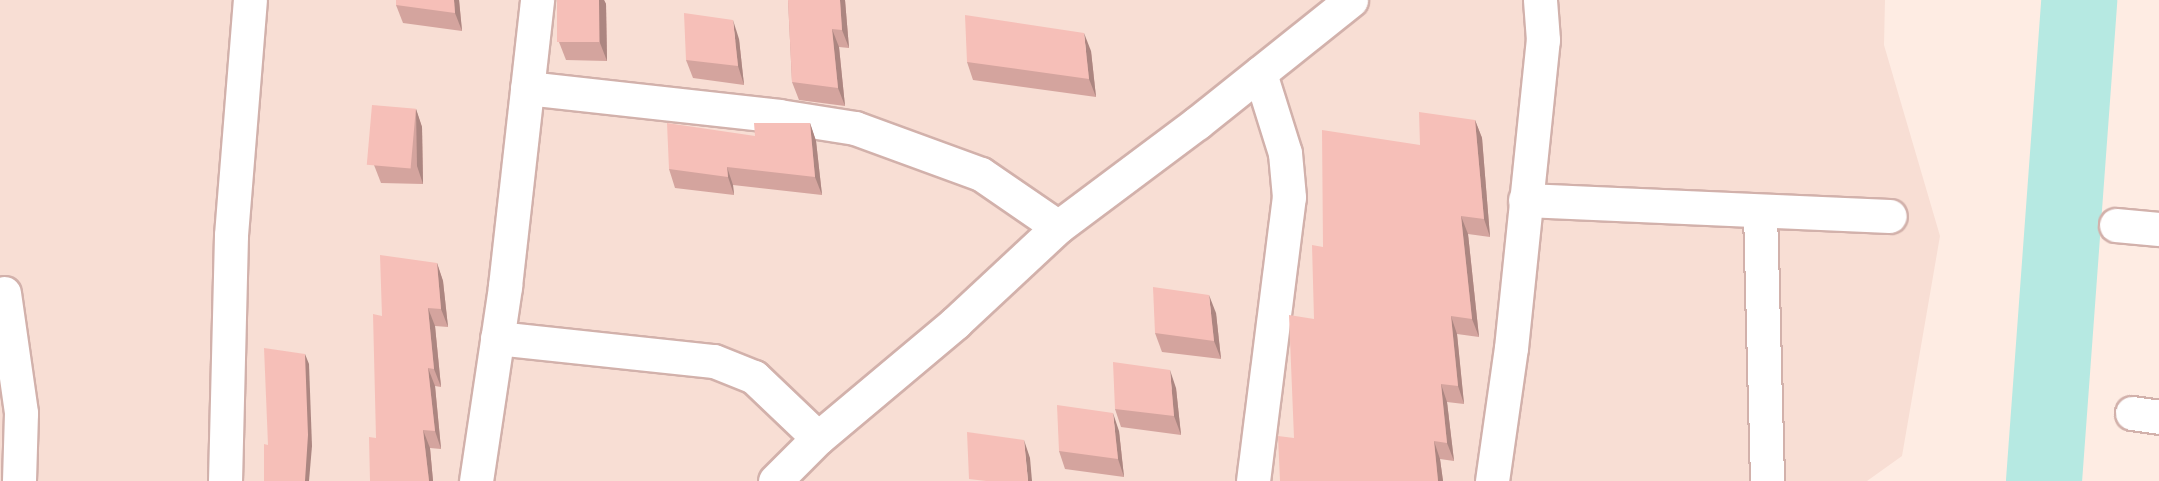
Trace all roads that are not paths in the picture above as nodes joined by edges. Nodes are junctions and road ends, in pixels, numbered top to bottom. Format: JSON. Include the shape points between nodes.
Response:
{"nodes":[{"id":1,"x":250,"y":0,"type":"edge"},
{"id":2,"x":537,"y":0,"type":"edge"},
{"id":3,"x":1351,"y":0,"type":"edge"},
{"id":4,"x":1540,"y":0,"type":"edge"},
{"id":5,"x":1260,"y":73,"type":"junction"},
{"id":6,"x":527,"y":88,"type":"junction"},
{"id":7,"x":1525,"y":200,"type":"junction"},
{"id":8,"x":1760,"y":212,"type":"junction"},
{"id":9,"x":1890,"y":216,"type":"dead end"},
{"id":10,"x":2116,"y":225,"type":"dead end"},
{"id":11,"x":1058,"y":227,"type":"junction"},
{"id":12,"x":2159,"y":228,"type":"edge"},
{"id":13,"x":4,"y":293,"type":"dead end"},
{"id":14,"x":497,"y":338,"type":"junction"},
{"id":15,"x":819,"y":438,"type":"junction"},
{"id":16,"x":19,"y":481,"type":"edge"},
{"id":17,"x":225,"y":481,"type":"edge"},
{"id":18,"x":476,"y":481,"type":"edge"},
{"id":19,"x":775,"y":481,"type":"edge"},
{"id":20,"x":1253,"y":481,"type":"edge"},
{"id":21,"x":1492,"y":481,"type":"edge"},
{"id":22,"x":1767,"y":481,"type":"edge"}],
"edges":[{"from":1,"to":17,"type":"street","via":[[231,235]]},
{"from":2,"to":6,"type":"street"},
{"from":3,"to":5,"type":"street"},
{"from":4,"to":7,"type":"street","via":[[1544,40]]},
{"from":5,"to":11,"type":"street"},
{"from":5,"to":20,"type":"street","via":[[1285,153],[1289,197]]},
{"from":6,"to":11,"type":"street","via":[[855,128],[981,174]]},
{"from":6,"to":14,"type":"street"},
{"from":7,"to":8,"type":"street"},
{"from":7,"to":21,"type":"street","via":[[1511,348]]},
{"from":8,"to":9,"type":"street"},
{"from":8,"to":22,"type":"street"},
{"from":10,"to":12,"type":"street"},
{"from":11,"to":15,"type":"street","via":[[956,322]]},
{"from":13,"to":16,"type":"street","via":[[21,413]]},
{"from":14,"to":15,"type":"street","via":[[714,361],[754,377]]},
{"from":14,"to":18,"type":"street"},
{"from":15,"to":19,"type":"street"}]}
